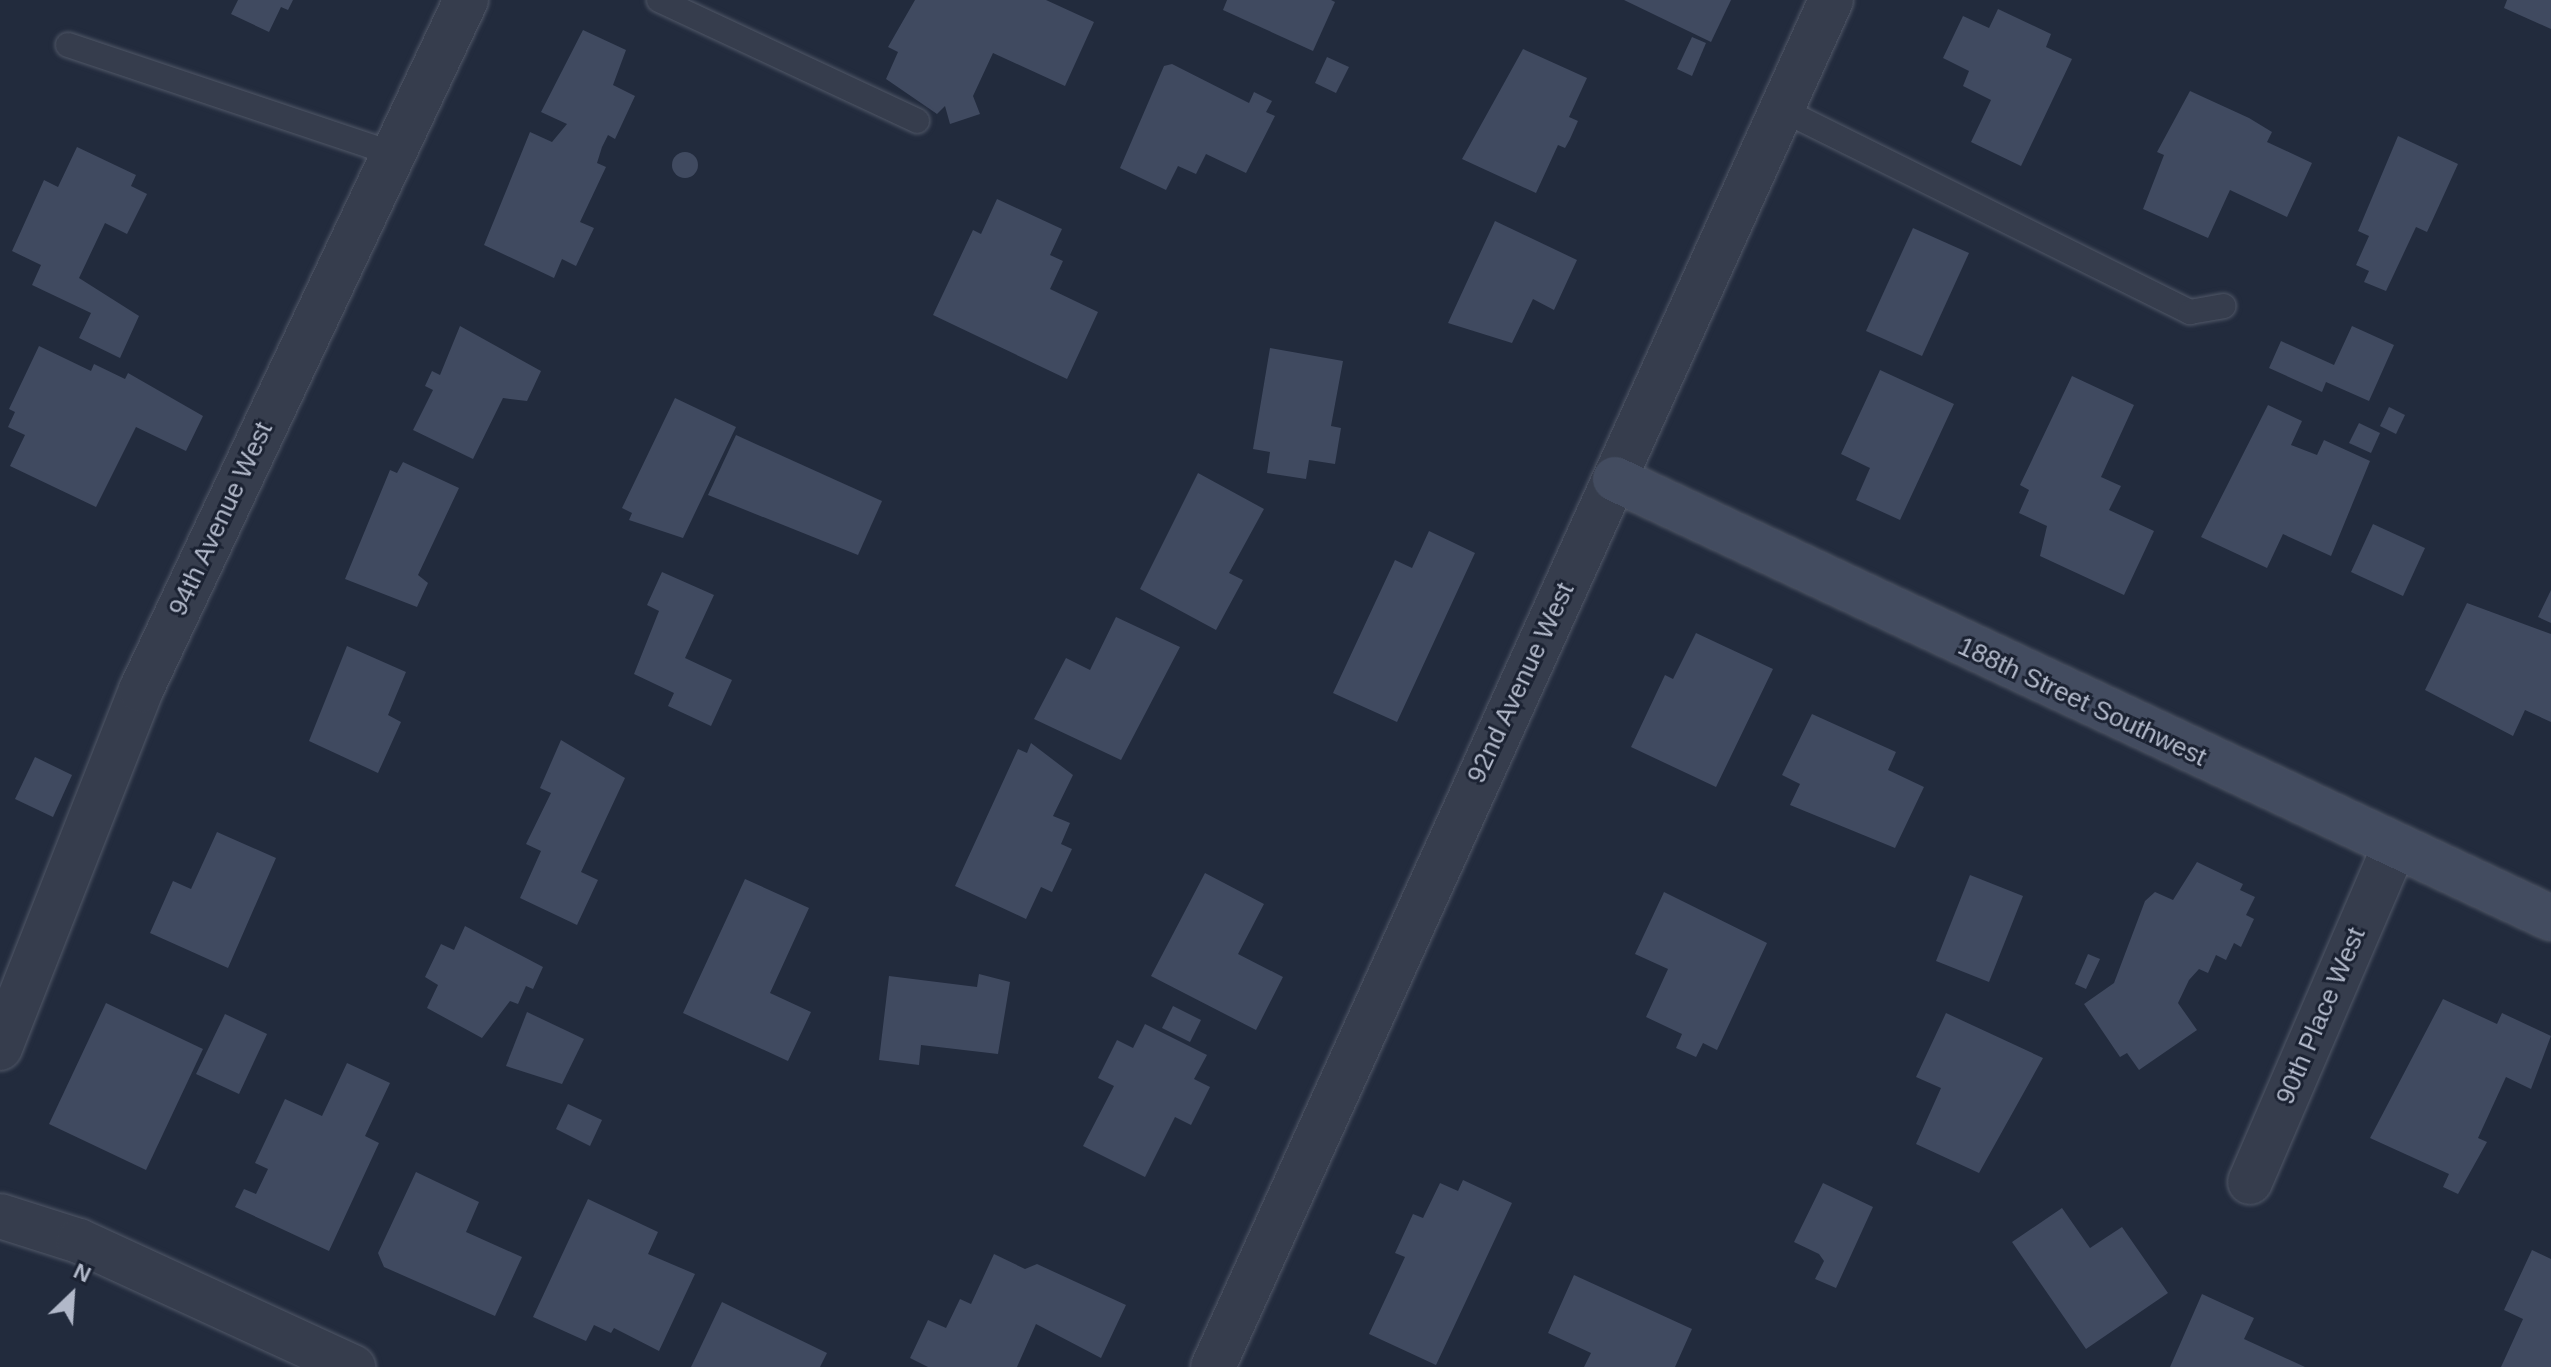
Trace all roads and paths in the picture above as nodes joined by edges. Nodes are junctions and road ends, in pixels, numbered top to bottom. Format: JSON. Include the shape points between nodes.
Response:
{"nodes":[{"id":1,"x":466,"y":0,"type":"edge"},
{"id":2,"x":659,"y":0,"type":"edge"},
{"id":3,"x":1831,"y":0,"type":"edge"},
{"id":4,"x":68,"y":45,"type":"dead end"},
{"id":5,"x":1781,"y":109,"type":"junction"},
{"id":6,"x":917,"y":121,"type":"dead end"},
{"id":7,"x":393,"y":154,"type":"junction"},
{"id":8,"x":2223,"y":306,"type":"dead end"},
{"id":9,"x":1615,"y":479,"type":"junction"},
{"id":10,"x":2393,"y":850,"type":"junction"},
{"id":11,"x":2551,"y":918,"type":"edge"},
{"id":12,"x":0,"y":1048,"type":"edge"},
{"id":13,"x":2250,"y":1182,"type":"dead end"},
{"id":14,"x":0,"y":1216,"type":"edge"},
{"id":15,"x":353,"y":1367,"type":"edge"},
{"id":16,"x":1213,"y":1367,"type":"edge"}],
"edges":[{"from":1,"to":7,"type":"street","name":"94th Avenue West"},
{"from":2,"to":6,"type":"lane"},
{"from":3,"to":5,"type":"street","name":"92nd Avenue West"},
{"from":4,"to":7,"type":"lane"},
{"from":5,"to":8,"type":"lane","via":[[2190,312]]},
{"from":5,"to":9,"type":"street","name":"92nd Avenue West"},
{"from":7,"to":12,"type":"street","name":"94th Avenue West","via":[[141,690]]},
{"from":9,"to":10,"type":"street","name":"188th Street Southwest"},
{"from":9,"to":16,"type":"street","name":"92nd Avenue West"},
{"from":10,"to":11,"type":"street","name":"188th Street Southwest"},
{"from":10,"to":13,"type":"street","name":"90th Place West"},
{"from":14,"to":15,"type":"street","via":[[79,1241]]}]}
